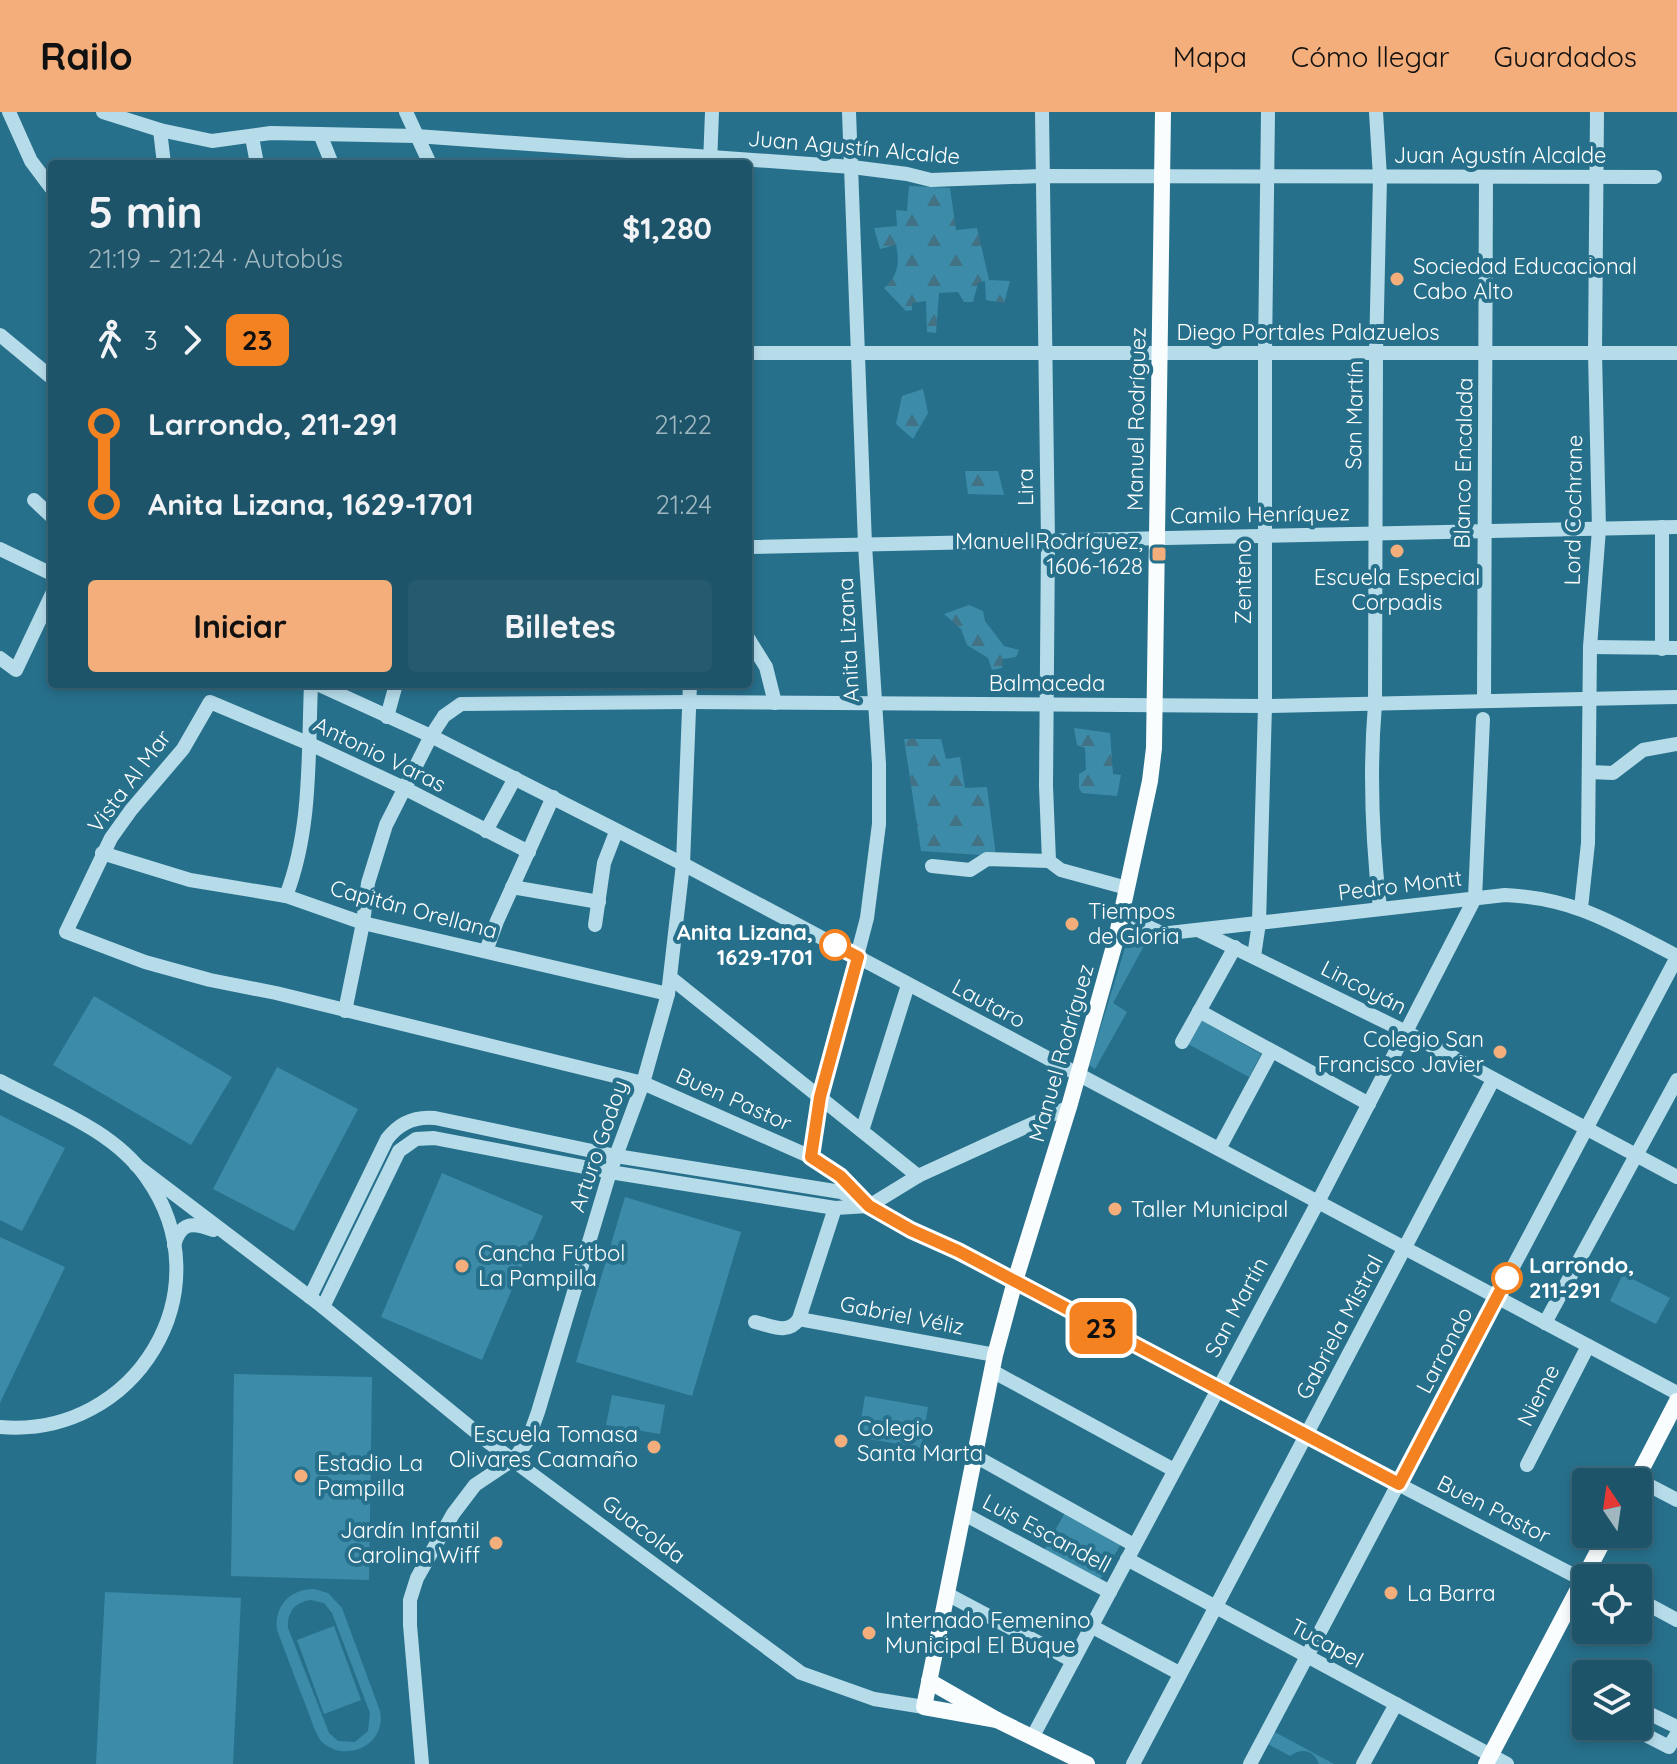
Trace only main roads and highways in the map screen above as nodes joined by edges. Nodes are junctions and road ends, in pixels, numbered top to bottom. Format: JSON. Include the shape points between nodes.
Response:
{"nodes":[{"id":1,"x":1163,"y":112,"type":"edge"},
{"id":2,"x":1677,"y":1401,"type":"edge"},
{"id":3,"x":1642,"y":1468,"type":"edge"},
{"id":4,"x":1572,"y":1608,"type":"edge"},
{"id":5,"x":929,"y":1681,"type":"junction"},
{"id":6,"x":924,"y":1707,"type":"joint"},
{"id":7,"x":997,"y":1720,"type":"junction"},
{"id":8,"x":1488,"y":1760,"type":"edge"},
{"id":9,"x":1087,"y":1764,"type":"edge"}],
"edges":[{"from":1,"to":5,"type":"main road","name":"Manuel Rodríguez","via":[[1150,781],[1116,939],[994,1363]]},
{"from":2,"to":3,"type":"main road"},
{"from":4,"to":8,"type":"main road"},
{"from":5,"to":6,"type":"main road","name":"Manuel Rodríguez"},
{"from":5,"to":7,"type":"main road","name":"Guacolda"},
{"from":6,"to":7,"type":"main road","name":"Guacolda"},
{"from":7,"to":9,"type":"main road","name":"Guacolda"}]}
